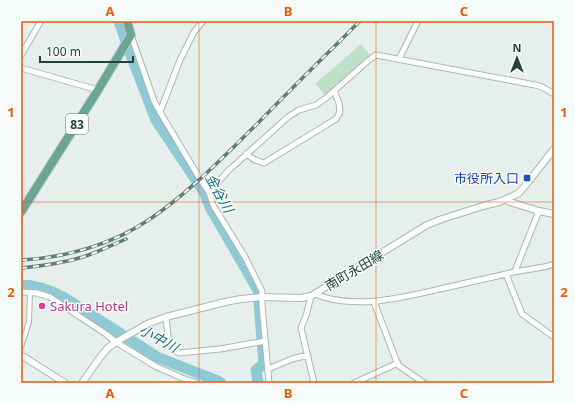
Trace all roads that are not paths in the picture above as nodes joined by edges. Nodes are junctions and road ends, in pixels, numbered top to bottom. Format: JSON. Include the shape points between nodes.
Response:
{"nodes":[{"id":1,"x":41,"y":21,"type":"edge"},
{"id":2,"x":127,"y":21,"type":"edge"},
{"id":3,"x":203,"y":21,"type":"edge"},
{"id":4,"x":418,"y":21,"type":"edge"},
{"id":5,"x":131,"y":35,"type":"junction"},
{"id":6,"x":21,"y":55,"type":"edge"},
{"id":7,"x":399,"y":59,"type":"junction"},
{"id":8,"x":21,"y":68,"type":"edge"},
{"id":9,"x":98,"y":90,"type":"junction"},
{"id":10,"x":334,"y":91,"type":"junction"},
{"id":11,"x":554,"y":94,"type":"edge"},
{"id":12,"x":160,"y":112,"type":"junction"},
{"id":13,"x":554,"y":149,"type":"edge"},
{"id":14,"x":246,"y":154,"type":"junction"},
{"id":15,"x":209,"y":192,"type":"junction"},
{"id":16,"x":506,"y":200,"type":"junction"},
{"id":17,"x":539,"y":211,"type":"junction"},
{"id":18,"x":21,"y":212,"type":"edge"},
{"id":19,"x":554,"y":214,"type":"edge"},
{"id":20,"x":554,"y":264,"type":"edge"},
{"id":21,"x":515,"y":271,"type":"junction"},
{"id":22,"x":506,"y":274,"type":"junction"},
{"id":23,"x":21,"y":292,"type":"edge"},
{"id":24,"x":30,"y":292,"type":"junction"},
{"id":25,"x":313,"y":295,"type":"junction"},
{"id":26,"x":262,"y":297,"type":"junction"},
{"id":27,"x":374,"y":302,"type":"junction"},
{"id":28,"x":166,"y":317,"type":"junction"},
{"id":29,"x":554,"y":337,"type":"edge"},
{"id":30,"x":119,"y":340,"type":"junction"},
{"id":31,"x":265,"y":341,"type":"junction"},
{"id":32,"x":21,"y":347,"type":"edge"},
{"id":33,"x":21,"y":355,"type":"edge"},
{"id":34,"x":308,"y":355,"type":"junction"},
{"id":35,"x":398,"y":363,"type":"junction"},
{"id":36,"x":268,"y":369,"type":"junction"},
{"id":37,"x":65,"y":383,"type":"edge"},
{"id":38,"x":82,"y":383,"type":"edge"},
{"id":39,"x":197,"y":383,"type":"edge"},
{"id":40,"x":269,"y":383,"type":"edge"},
{"id":41,"x":314,"y":383,"type":"edge"},
{"id":42,"x":354,"y":383,"type":"edge"},
{"id":43,"x":424,"y":383,"type":"edge"}],
"edges":[{"from":1,"to":6,"type":"street"},
{"from":2,"to":5,"type":"main road"},
{"from":3,"to":12,"type":"street","via":[[194,32],[180,60]]},
{"from":4,"to":7,"type":"street"},
{"from":5,"to":9,"type":"main road","number":"83"},
{"from":5,"to":12,"type":"street"},
{"from":7,"to":10,"type":"street","via":[[376,55]]},
{"from":7,"to":11,"type":"street","via":[[535,85]]},
{"from":8,"to":9,"type":"street"},
{"from":9,"to":18,"type":"main road","number":"83"},
{"from":10,"to":14,"type":"street","via":[[316,105],[299,110],[288,117]]},
{"from":10,"to":14,"type":"street","via":[[340,112],[336,119],[264,163]]},
{"from":12,"to":15,"type":"street"},
{"from":13,"to":16,"type":"street","name":"南町永田線","via":[[519,193]]},
{"from":14,"to":15,"type":"street"},
{"from":15,"to":26,"type":"street","via":[[214,205],[245,256],[262,291]]},
{"from":16,"to":17,"type":"street"},
{"from":16,"to":25,"type":"street","name":"南町永田線","via":[[428,225]]},
{"from":17,"to":19,"type":"street"},
{"from":17,"to":21,"type":"street"},
{"from":20,"to":21,"type":"street"},
{"from":21,"to":22,"type":"street"},
{"from":22,"to":27,"type":"street"},
{"from":22,"to":29,"type":"street","via":[[522,314]]},
{"from":23,"to":24,"type":"street"},
{"from":24,"to":30,"type":"street","via":[[50,297]]},
{"from":24,"to":32,"type":"street","via":[[29,322]]},
{"from":25,"to":26,"type":"street","name":"南町永田線","via":[[301,298]]},
{"from":25,"to":27,"type":"street","via":[[341,301]]},
{"from":25,"to":34,"type":"street","via":[[301,328]]},
{"from":26,"to":28,"type":"street","name":"南町永田線","via":[[225,302]]},
{"from":26,"to":31,"type":"street"},
{"from":27,"to":35,"type":"street"},
{"from":28,"to":30,"type":"street","name":"南町永田線","via":[[147,324]]},
{"from":28,"to":31,"type":"street","via":[[170,346],[179,353]]},
{"from":30,"to":38,"type":"street","via":[[101,356]]},
{"from":30,"to":39,"type":"street","via":[[155,366]]},
{"from":31,"to":36,"type":"street"},
{"from":33,"to":37,"type":"street"},
{"from":34,"to":36,"type":"street"},
{"from":34,"to":41,"type":"street"},
{"from":35,"to":42,"type":"street"},
{"from":35,"to":43,"type":"street"},
{"from":36,"to":40,"type":"street"}]}
